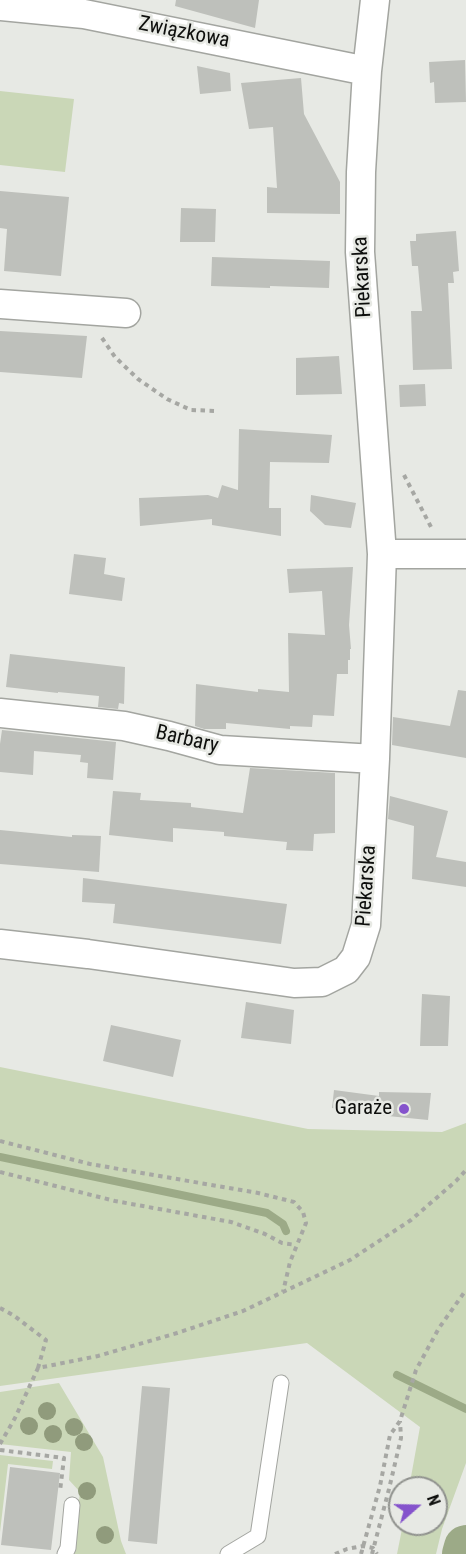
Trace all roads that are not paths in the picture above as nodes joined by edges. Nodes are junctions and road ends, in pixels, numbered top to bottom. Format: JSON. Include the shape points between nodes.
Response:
{"nodes":[{"id":1,"x":375,"y":0,"type":"edge"},
{"id":2,"x":0,"y":6,"type":"edge"},
{"id":3,"x":367,"y":71,"type":"junction"},
{"id":4,"x":0,"y":304,"type":"edge"},
{"id":5,"x":126,"y":313,"type":"dead end"},
{"id":6,"x":382,"y":554,"type":"junction"},
{"id":7,"x":466,"y":554,"type":"edge"},
{"id":8,"x":0,"y":713,"type":"edge"},
{"id":9,"x":375,"y":759,"type":"junction"},
{"id":10,"x":0,"y":944,"type":"edge"},
{"id":11,"x":281,"y":1383,"type":"dead end"},
{"id":12,"x":66,"y":1502,"type":"road end"},
{"id":13,"x":65,"y":1554,"type":"edge"},
{"id":14,"x":228,"y":1554,"type":"edge"}],
"edges":[{"from":1,"to":3,"type":"street","name":"Piekarska"},
{"from":2,"to":3,"type":"street","name":"Związkowa","via":[[84,14]]},
{"from":3,"to":6,"type":"street","name":"Piekarska","via":[[360,252]]},
{"from":4,"to":5,"type":"street"},
{"from":6,"to":7,"type":"street"},
{"from":6,"to":9,"type":"street","name":"Piekarska"},
{"from":8,"to":9,"type":"street","name":"Barbary","via":[[124,726],[220,750]]},
{"from":9,"to":10,"type":"street","name":"Piekarska","via":[[366,925],[356,957],[346,970],[322,982],[294,983]]},
{"from":11,"to":14,"type":"lane","via":[[258,1536]]},
{"from":12,"to":13,"type":"lane"}]}
